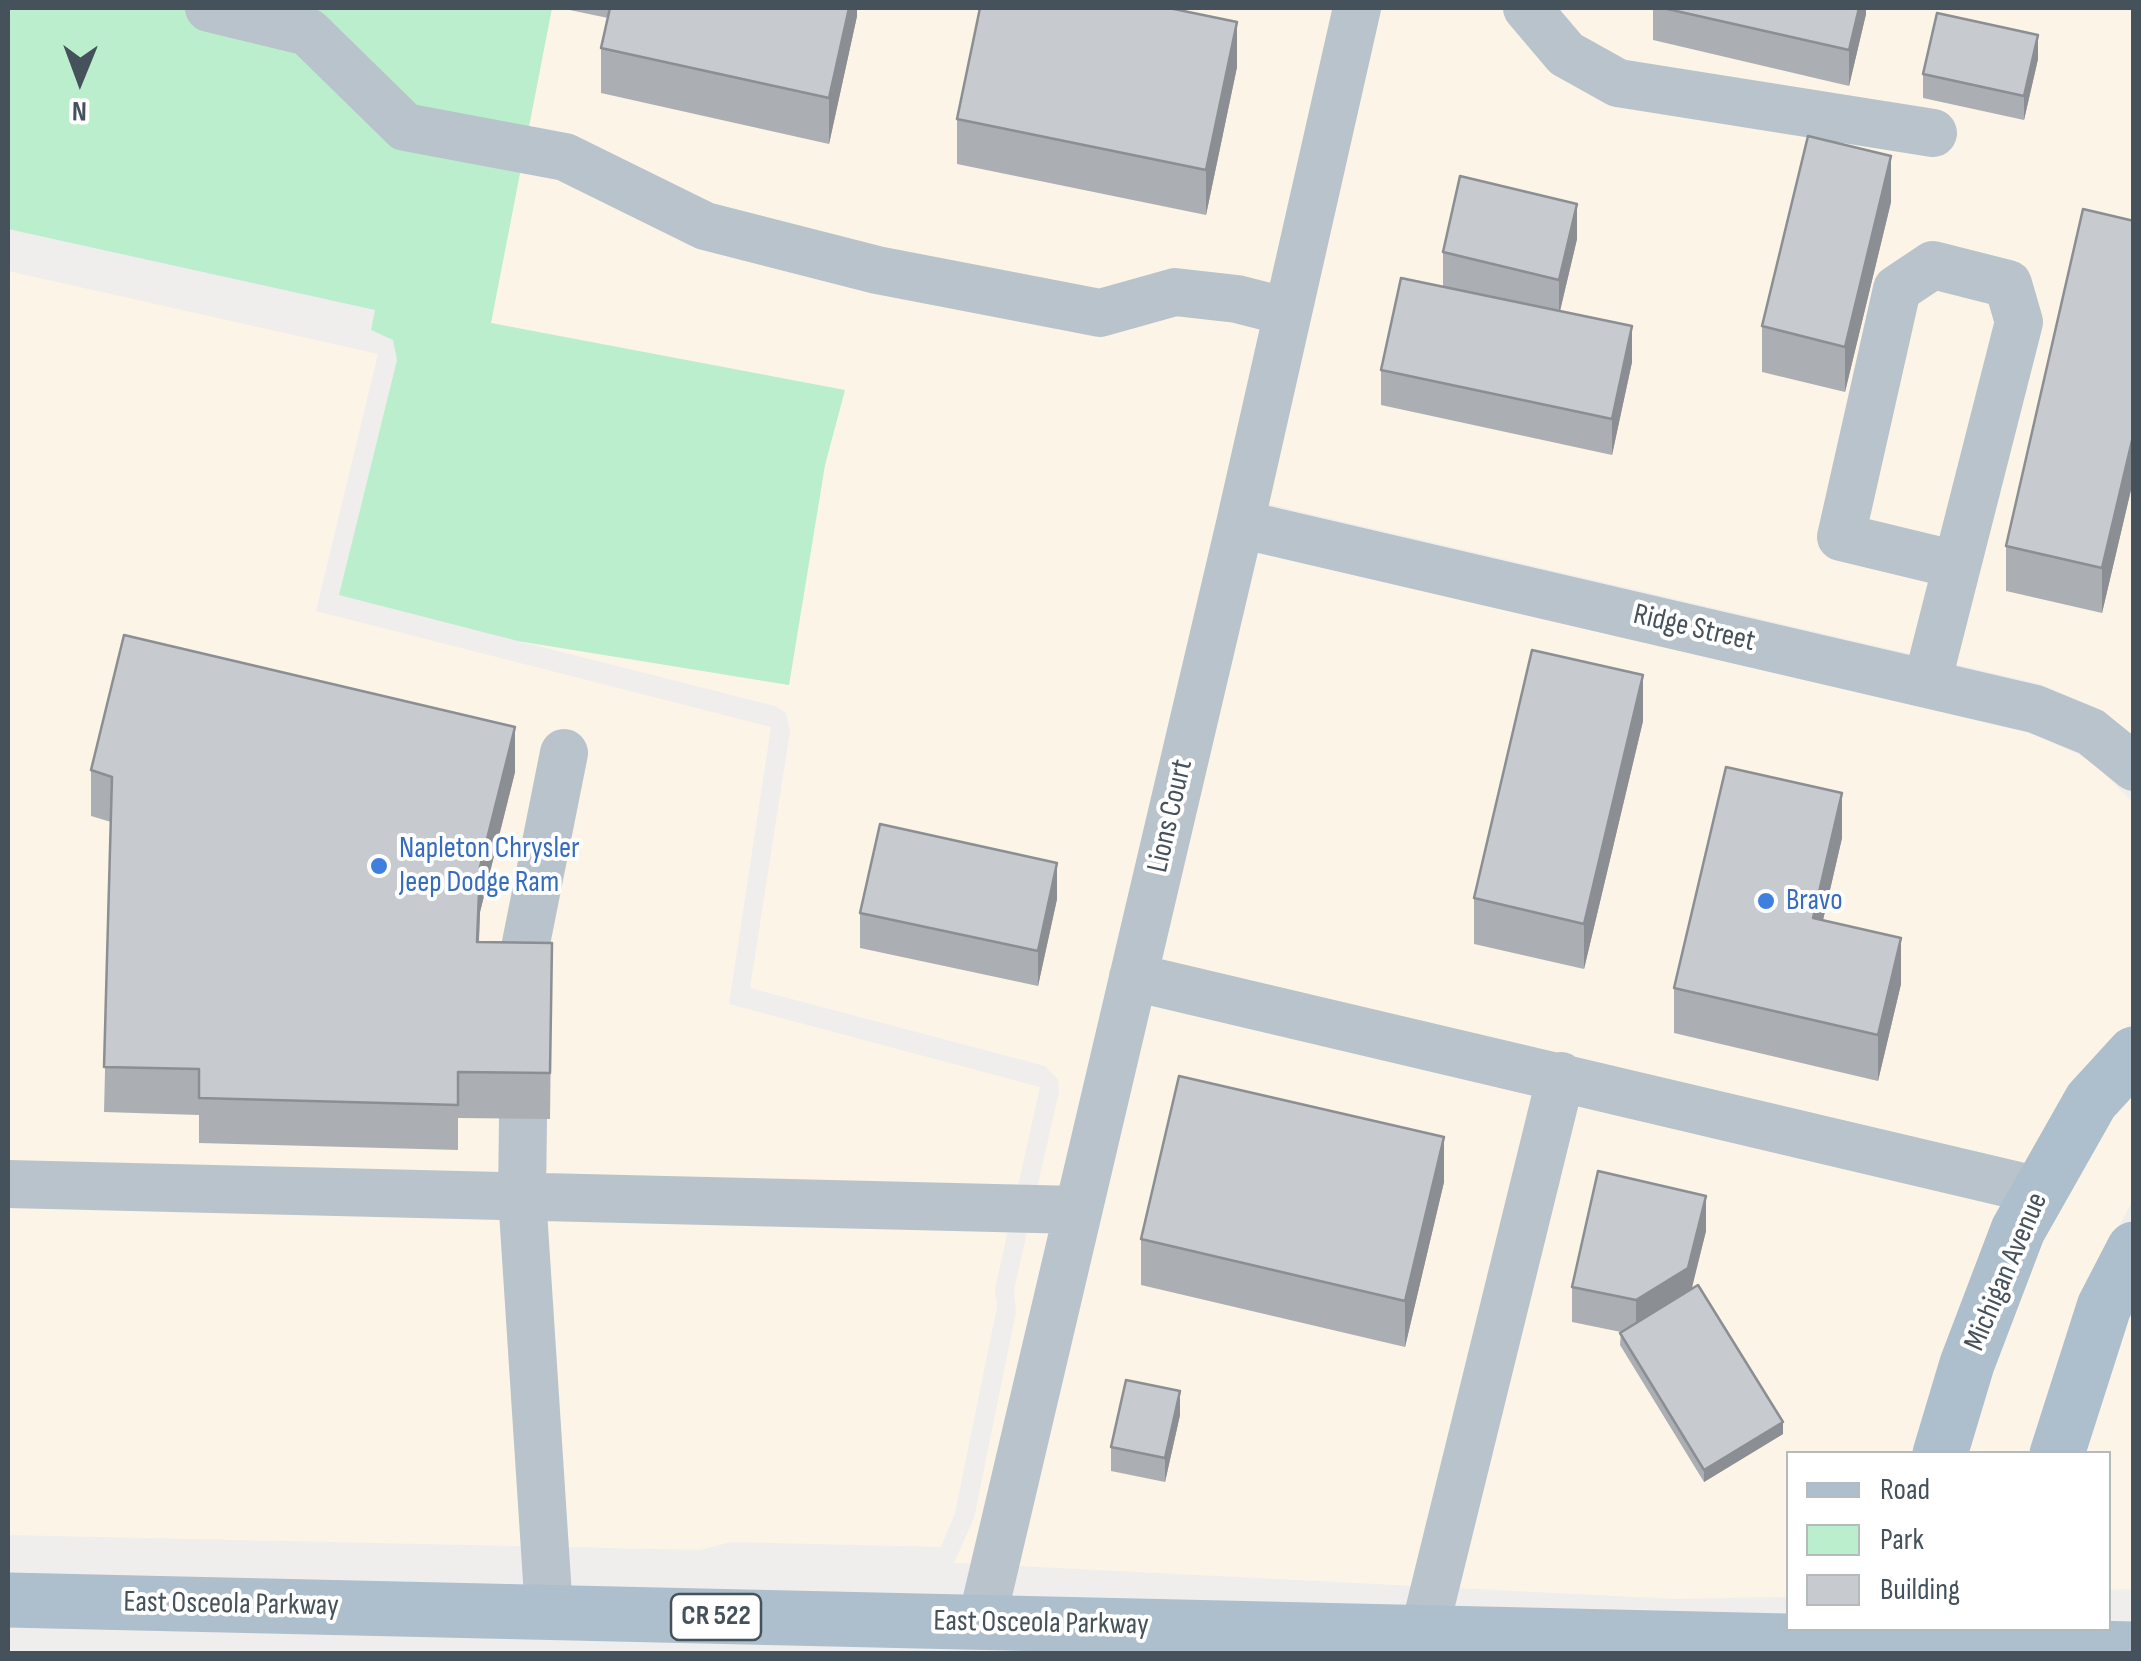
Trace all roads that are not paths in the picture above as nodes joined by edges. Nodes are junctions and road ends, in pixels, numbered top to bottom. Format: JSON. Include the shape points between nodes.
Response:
{"nodes":[{"id":1,"x":209,"y":8,"type":"edge"},
{"id":2,"x":1527,"y":8,"type":"edge"},
{"id":3,"x":1346,"y":10,"type":"edge"},
{"id":4,"x":312,"y":20,"type":"edge"},
{"id":5,"x":1933,"y":133,"type":"dead end"},
{"id":6,"x":1288,"y":312,"type":"junction"},
{"id":7,"x":1240,"y":524,"type":"junction"},
{"id":8,"x":1956,"y":566,"type":"junction"},
{"id":9,"x":1926,"y":683,"type":"junction"},
{"id":10,"x":564,"y":753,"type":"dead end"},
{"id":11,"x":2133,"y":764,"type":"edge"},
{"id":12,"x":1133,"y":977,"type":"junction"},
{"id":13,"x":524,"y":988,"type":"edge"},
{"id":14,"x":2134,"y":1054,"type":"edge"},
{"id":15,"x":1561,"y":1076,"type":"junction"},
{"id":16,"x":523,"y":1119,"type":"dead end"},
{"id":17,"x":8,"y":1184,"type":"edge"},
{"id":18,"x":2040,"y":1191,"type":"junction"},
{"id":19,"x":522,"y":1196,"type":"junction"},
{"id":20,"x":1077,"y":1210,"type":"junction"},
{"id":21,"x":2134,"y":1249,"type":"edge"},
{"id":22,"x":1941,"y":1451,"type":"edge"},
{"id":23,"x":2058,"y":1451,"type":"edge"},
{"id":24,"x":8,"y":1600,"type":"edge"},
{"id":25,"x":550,"y":1612,"type":"junction"},
{"id":26,"x":981,"y":1624,"type":"junction"},
{"id":27,"x":1424,"y":1632,"type":"junction"},
{"id":28,"x":1892,"y":1642,"type":"edge"},
{"id":29,"x":2014,"y":1643,"type":"edge"},
{"id":30,"x":2134,"y":1649,"type":"edge"}],
"edges":[{"from":1,"to":4,"type":"street"},
{"from":2,"to":5,"type":"street","via":[[1566,54],[1618,83]]},
{"from":3,"to":6,"type":"street","name":"Lions Court"},
{"from":4,"to":6,"type":"street","via":[[405,127],[565,157],[704,226],[877,270],[1100,313],[1175,292]]},
{"from":6,"to":7,"type":"street","name":"Lions Court"},
{"from":7,"to":9,"type":"street","name":"Ridge Street"},
{"from":7,"to":12,"type":"street","name":"Lions Court"},
{"from":8,"to":8,"type":"street","via":[[2018,322],[2008,284],[1933,265],[1896,289],[1842,537]]},
{"from":8,"to":9,"type":"street"},
{"from":9,"to":11,"type":"street","name":"Ridge Street","via":[[2066,720]]},
{"from":10,"to":13,"type":"street","via":[[524,953]]},
{"from":12,"to":15,"type":"street"},
{"from":12,"to":20,"type":"street","name":"Lions Court"},
{"from":14,"to":18,"type":"main road","name":"Michigan Avenue","via":[[2091,1101]]},
{"from":15,"to":18,"type":"street"},
{"from":15,"to":27,"type":"street"},
{"from":16,"to":19,"type":"street"},
{"from":17,"to":19,"type":"street"},
{"from":18,"to":22,"type":"main road","name":"Michigan Avenue","via":[[1967,1364]]},
{"from":19,"to":20,"type":"street"},
{"from":19,"to":25,"type":"street"},
{"from":20,"to":26,"type":"street","name":"Lions Court"},
{"from":21,"to":23,"type":"main road","via":[[2104,1307]]},
{"from":24,"to":25,"type":"main road","name":"East Osceola Parkway","number":"CR 522"},
{"from":25,"to":26,"type":"main road","name":"East Osceola Parkway","number":"CR 522"},
{"from":26,"to":27,"type":"main road","name":"East Osceola Parkway","number":"CR 522"},
{"from":27,"to":28,"type":"main road","name":"East Osceola Parkway","number":"CR 522"},
{"from":28,"to":29,"type":"main road","name":"East Osceola Parkway","number":"CR 522"},
{"from":29,"to":30,"type":"main road","name":"East Osceola Parkway","number":"CR 522"}]}
